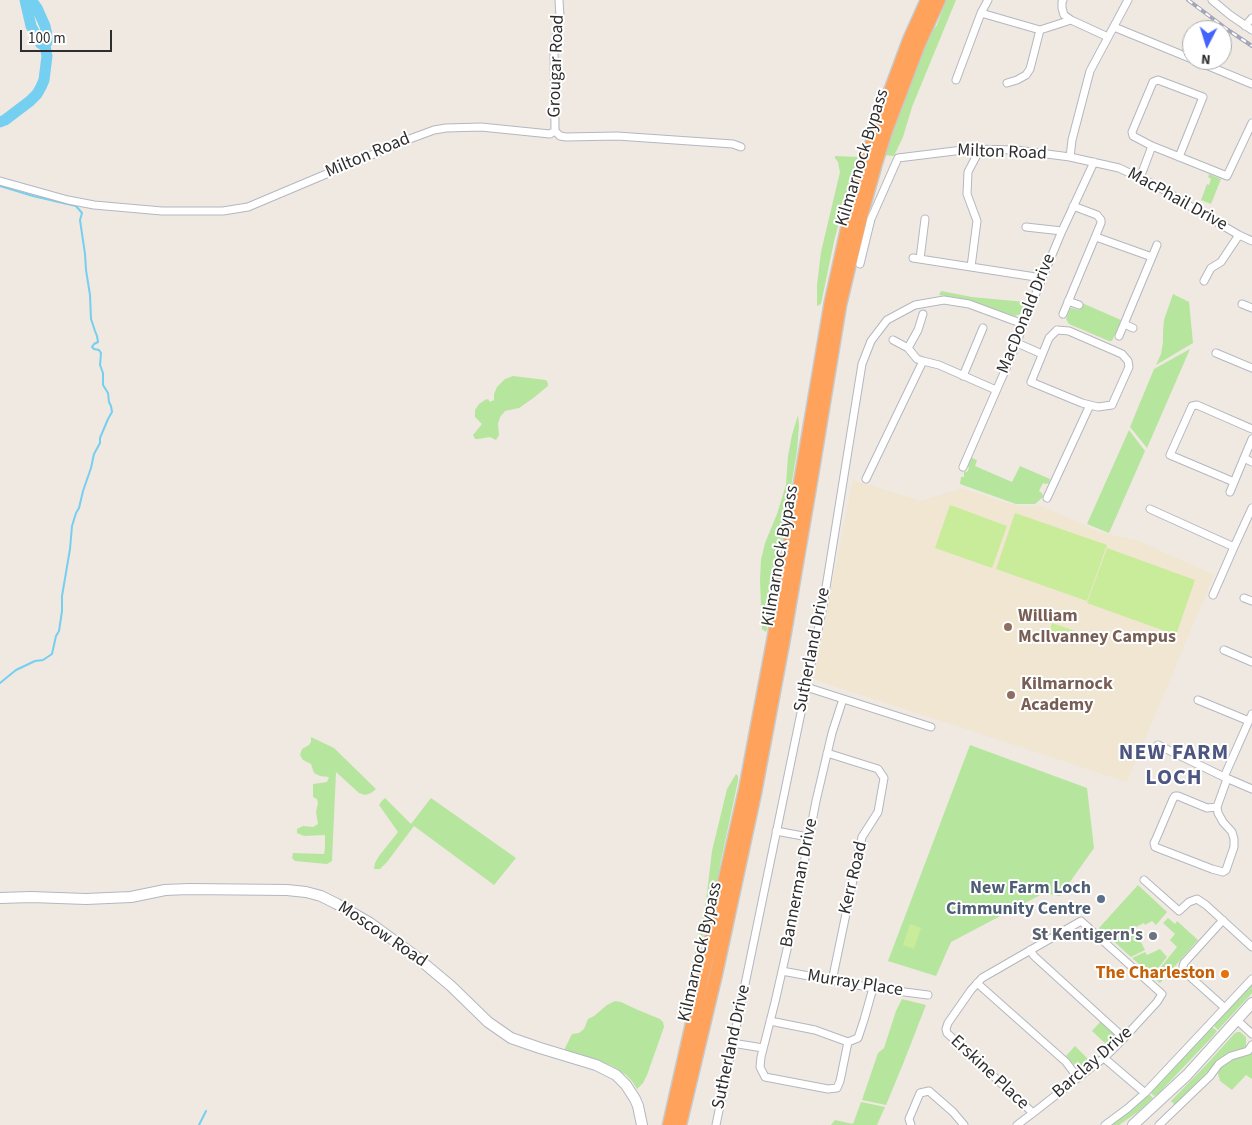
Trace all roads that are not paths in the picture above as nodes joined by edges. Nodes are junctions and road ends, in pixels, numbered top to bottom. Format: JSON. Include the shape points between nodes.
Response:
{"nodes":[{"id":1,"x":559,"y":0,"type":"edge"},
{"id":2,"x":927,"y":0,"type":"edge"},
{"id":3,"x":939,"y":0,"type":"edge"},
{"id":4,"x":988,"y":0,"type":"edge"},
{"id":5,"x":1064,"y":0,"type":"edge"},
{"id":6,"x":1128,"y":0,"type":"edge"},
{"id":7,"x":1212,"y":0,"type":"edge"},
{"id":8,"x":981,"y":13,"type":"junction"},
{"id":9,"x":1252,"y":18,"type":"edge"},
{"id":10,"x":1071,"y":20,"type":"junction"},
{"id":11,"x":1245,"y":26,"type":"junction"},
{"id":12,"x":1114,"y":27,"type":"junction"},
{"id":13,"x":1040,"y":30,"type":"junction"},
{"id":14,"x":1252,"y":30,"type":"edge"},
{"id":15,"x":1108,"y":37,"type":"junction"},
{"id":16,"x":1182,"y":55,"type":"edge"},
{"id":17,"x":1218,"y":70,"type":"edge"},
{"id":18,"x":956,"y":80,"type":"dead end"},
{"id":19,"x":1007,"y":83,"type":"dead end"},
{"id":20,"x":1252,"y":84,"type":"edge"},
{"id":21,"x":1252,"y":123,"type":"edge"},
{"id":22,"x":554,"y":131,"type":"junction"},
{"id":23,"x":1152,"y":146,"type":"junction"},
{"id":24,"x":741,"y":147,"type":"dead end"},
{"id":25,"x":980,"y":149,"type":"junction"},
{"id":26,"x":1070,"y":157,"type":"junction"},
{"id":27,"x":1179,"y":157,"type":"junction"},
{"id":28,"x":1094,"y":162,"type":"junction"},
{"id":29,"x":1140,"y":178,"type":"junction"},
{"id":30,"x":0,"y":181,"type":"edge"},
{"id":31,"x":1073,"y":206,"type":"junction"},
{"id":32,"x":925,"y":219,"type":"dead end"},
{"id":33,"x":1026,"y":227,"type":"dead end"},
{"id":34,"x":1062,"y":231,"type":"junction"},
{"id":35,"x":1239,"y":235,"type":"junction"},
{"id":36,"x":1096,"y":237,"type":"junction"},
{"id":37,"x":1252,"y":241,"type":"edge"},
{"id":38,"x":1157,"y":245,"type":"dead end"},
{"id":39,"x":1152,"y":258,"type":"junction"},
{"id":40,"x":860,"y":264,"type":"dead end"},
{"id":41,"x":971,"y":267,"type":"junction"},
{"id":42,"x":1042,"y":278,"type":"junction"},
{"id":43,"x":1204,"y":281,"type":"dead end"},
{"id":44,"x":1068,"y":301,"type":"junction"},
{"id":45,"x":1242,"y":304,"type":"dead end"},
{"id":46,"x":1079,"y":305,"type":"dead end"},
{"id":47,"x":1252,"y":308,"type":"edge"},
{"id":48,"x":923,"y":314,"type":"dead end"},
{"id":49,"x":1063,"y":314,"type":"dead end"},
{"id":50,"x":1023,"y":324,"type":"junction"},
{"id":51,"x":1124,"y":324,"type":"junction"},
{"id":52,"x":982,"y":328,"type":"dead end"},
{"id":53,"x":1134,"y":328,"type":"dead end"},
{"id":54,"x":1119,"y":336,"type":"dead end"},
{"id":55,"x":893,"y":340,"type":"dead end"},
{"id":56,"x":1017,"y":343,"type":"junction"},
{"id":57,"x":908,"y":348,"type":"junction"},
{"id":58,"x":1216,"y":353,"type":"dead end"},
{"id":59,"x":1042,"y":354,"type":"junction"},
{"id":60,"x":923,"y":361,"type":"junction"},
{"id":61,"x":1252,"y":368,"type":"edge"},
{"id":62,"x":963,"y":376,"type":"junction"},
{"id":63,"x":996,"y":390,"type":"junction"},
{"id":64,"x":1090,"y":405,"type":"junction"},
{"id":65,"x":1252,"y":428,"type":"edge"},
{"id":66,"x":1252,"y":439,"type":"edge"},
{"id":67,"x":1244,"y":458,"type":"junction"},
{"id":68,"x":1252,"y":462,"type":"edge"},
{"id":69,"x":963,"y":467,"type":"dead end"},
{"id":70,"x":866,"y":478,"type":"dead end"},
{"id":71,"x":1234,"y":482,"type":"junction"},
{"id":72,"x":1230,"y":492,"type":"dead end"},
{"id":73,"x":1047,"y":498,"type":"dead end"},
{"id":74,"x":1252,"y":508,"type":"edge"},
{"id":75,"x":1150,"y":509,"type":"dead end"},
{"id":76,"x":1234,"y":546,"type":"junction"},
{"id":77,"x":1213,"y":595,"type":"dead end"},
{"id":78,"x":1244,"y":598,"type":"dead end"},
{"id":79,"x":1252,"y":601,"type":"edge"},
{"id":80,"x":1224,"y":650,"type":"dead end"},
{"id":81,"x":1252,"y":662,"type":"edge"},
{"id":82,"x":806,"y":687,"type":"junction"},
{"id":83,"x":843,"y":699,"type":"junction"},
{"id":84,"x":1198,"y":700,"type":"dead end"},
{"id":85,"x":1250,"y":718,"type":"edge"},
{"id":86,"x":931,"y":727,"type":"dead end"},
{"id":87,"x":1158,"y":745,"type":"dead end"},
{"id":88,"x":827,"y":753,"type":"junction"},
{"id":89,"x":1226,"y":778,"type":"junction"},
{"id":90,"x":1252,"y":789,"type":"edge"},
{"id":91,"x":1217,"y":807,"type":"junction"},
{"id":92,"x":776,"y":831,"type":"junction"},
{"id":93,"x":808,"y":837,"type":"junction"},
{"id":94,"x":1144,"y":880,"type":"dead end"},
{"id":95,"x":0,"y":898,"type":"edge"},
{"id":96,"x":1223,"y":920,"type":"junction"},
{"id":97,"x":1252,"y":947,"type":"edge"},
{"id":98,"x":1030,"y":950,"type":"junction"},
{"id":99,"x":782,"y":971,"type":"junction"},
{"id":100,"x":1252,"y":979,"type":"edge"},
{"id":101,"x":832,"y":981,"type":"junction"},
{"id":102,"x":977,"y":983,"type":"junction"},
{"id":103,"x":873,"y":988,"type":"junction"},
{"id":104,"x":928,"y":995,"type":"dead end"},
{"id":105,"x":1252,"y":1003,"type":"edge"},
{"id":106,"x":1225,"y":1008,"type":"junction"},
{"id":107,"x":1237,"y":1020,"type":"junction"},
{"id":108,"x":770,"y":1021,"type":"junction"},
{"id":109,"x":1252,"y":1034,"type":"edge"},
{"id":110,"x":1124,"y":1038,"type":"junction"},
{"id":111,"x":848,"y":1042,"type":"junction"},
{"id":112,"x":732,"y":1043,"type":"junction"},
{"id":113,"x":1252,"y":1045,"type":"edge"},
{"id":114,"x":763,"y":1048,"type":"junction"},
{"id":115,"x":1104,"y":1058,"type":"junction"},
{"id":116,"x":1078,"y":1078,"type":"junction"},
{"id":117,"x":1145,"y":1093,"type":"junction"},
{"id":118,"x":685,"y":1103,"type":"junction"},
{"id":119,"x":1032,"y":1113,"type":"junction"},
{"id":120,"x":671,"y":1123,"type":"edge"},
{"id":121,"x":642,"y":1125,"type":"edge"},
{"id":122,"x":686,"y":1125,"type":"edge"},
{"id":123,"x":716,"y":1125,"type":"edge"},
{"id":124,"x":910,"y":1125,"type":"edge"},
{"id":125,"x":964,"y":1125,"type":"edge"},
{"id":126,"x":1017,"y":1125,"type":"edge"},
{"id":127,"x":1105,"y":1125,"type":"edge"},
{"id":128,"x":1133,"y":1125,"type":"edge"},
{"id":129,"x":1159,"y":1125,"type":"edge"}],
"edges":[{"from":1,"to":22,"type":"street","name":"Grougar Road","via":[[560,17],[554,48]]},
{"from":2,"to":120,"type":"highway","name":"Kilmarnock Bypass","via":[[876,129],[850,215],[831,301],[745,790]]},
{"from":3,"to":118,"type":"highway","name":"Kilmarnock Bypass","via":[[886,131],[840,305],[789,611],[756,783]]},
{"from":4,"to":8,"type":"street"},
{"from":5,"to":10,"type":"street","via":[[1064,15]]},
{"from":6,"to":12,"type":"street"},
{"from":7,"to":11,"type":"street"},
{"from":8,"to":13,"type":"street"},
{"from":8,"to":18,"type":"street"},
{"from":9,"to":11,"type":"street"},
{"from":10,"to":13,"type":"street"},
{"from":10,"to":15,"type":"street"},
{"from":11,"to":14,"type":"street"},
{"from":12,"to":15,"type":"street"},
{"from":12,"to":16,"type":"street"},
{"from":13,"to":19,"type":"street","via":[[1030,69],[1026,75]]},
{"from":15,"to":26,"type":"street","via":[[1090,71]]},
{"from":17,"to":20,"type":"street"},
{"from":21,"to":27,"type":"street","via":[[1227,176]]},
{"from":22,"to":24,"type":"street","name":"Milton Road","via":[[566,137],[625,137]]},
{"from":22,"to":30,"type":"street","name":"Milton Road","via":[[550,134],[481,127],[434,130],[248,207],[223,211],[100,206]]},
{"from":23,"to":27,"type":"street"},
{"from":23,"to":27,"type":"street","via":[[1133,136],[1132,132],[1152,82],[1158,80],[1203,98]]},
{"from":23,"to":29,"type":"street"},
{"from":25,"to":26,"type":"street","name":"Milton Road"},
{"from":25,"to":40,"type":"street","name":"Milton Road","via":[[898,158],[870,219]]},
{"from":25,"to":41,"type":"street","via":[[968,172],[967,194],[977,221]]},
{"from":26,"to":28,"type":"street","name":"MacPhail Drive"},
{"from":28,"to":29,"type":"street","name":"MacPhail Drive","via":[[1119,168]]},
{"from":28,"to":31,"type":"street","name":"MacDonald Drive"},
{"from":29,"to":35,"type":"street","name":"MacPhail Drive"},
{"from":31,"to":34,"type":"street","name":"MacDonald Drive"},
{"from":31,"to":36,"type":"street","via":[[1099,217],[1101,223]]},
{"from":32,"to":41,"type":"street","via":[[917,259]]},
{"from":33,"to":34,"type":"street"},
{"from":34,"to":42,"type":"street","name":"MacDonald Drive"},
{"from":35,"to":37,"type":"street","name":"MacPhail Drive"},
{"from":35,"to":43,"type":"street"},
{"from":36,"to":39,"type":"street"},
{"from":36,"to":44,"type":"street"},
{"from":38,"to":39,"type":"street"},
{"from":39,"to":51,"type":"street"},
{"from":41,"to":42,"type":"street"},
{"from":42,"to":50,"type":"street","name":"MacDonald Drive"},
{"from":44,"to":46,"type":"street"},
{"from":44,"to":49,"type":"street"},
{"from":45,"to":47,"type":"street"},
{"from":48,"to":57,"type":"street"},
{"from":50,"to":56,"type":"street","name":"MacDonald Drive"},
{"from":50,"to":82,"type":"street","name":"Sutherland Drive","via":[[969,304],[944,300],[915,305],[887,320],[871,341],[862,364],[823,606]]},
{"from":51,"to":53,"type":"street"},
{"from":51,"to":54,"type":"street"},
{"from":52,"to":62,"type":"street"},
{"from":55,"to":57,"type":"street"},
{"from":56,"to":59,"type":"street"},
{"from":56,"to":63,"type":"street","name":"MacDonald Drive"},
{"from":57,"to":60,"type":"street"},
{"from":58,"to":61,"type":"street"},
{"from":59,"to":64,"type":"street","via":[[1031,382]]},
{"from":59,"to":64,"type":"street","via":[[1049,338],[1057,330],[1069,331],[1122,354],[1128,360],[1112,405]]},
{"from":60,"to":62,"type":"street"},
{"from":60,"to":70,"type":"street"},
{"from":62,"to":63,"type":"street"},
{"from":63,"to":69,"type":"street","name":"MacDonald Drive"},
{"from":64,"to":73,"type":"street"},
{"from":65,"to":71,"type":"street","via":[[1197,405],[1192,406],[1170,455]]},
{"from":66,"to":67,"type":"street"},
{"from":67,"to":68,"type":"street"},
{"from":67,"to":71,"type":"street"},
{"from":71,"to":72,"type":"street"},
{"from":74,"to":76,"type":"street"},
{"from":75,"to":76,"type":"street"},
{"from":76,"to":77,"type":"street"},
{"from":78,"to":79,"type":"street"},
{"from":80,"to":81,"type":"street"},
{"from":82,"to":83,"type":"street"},
{"from":82,"to":92,"type":"street","name":"Sutherland Drive"},
{"from":83,"to":86,"type":"street"},
{"from":83,"to":88,"type":"street","name":"Bannerman Drive"},
{"from":84,"to":85,"type":"street"},
{"from":85,"to":89,"type":"street"},
{"from":87,"to":89,"type":"street"},
{"from":88,"to":93,"type":"street","name":"Bannerman Drive"},
{"from":88,"to":101,"type":"street","name":"Kerr Road","via":[[878,770],[884,778],[878,812],[862,838]]},
{"from":89,"to":90,"type":"street"},
{"from":89,"to":91,"type":"street"},
{"from":91,"to":91,"type":"street","via":[[1234,839],[1223,872],[1155,847],[1175,796],[1207,808]]},
{"from":92,"to":93,"type":"street"},
{"from":92,"to":112,"type":"street","name":"Sutherland Drive"},
{"from":93,"to":99,"type":"street","name":"Bannerman Drive"},
{"from":94,"to":96,"type":"street","via":[[1178,910],[1197,900]]},
{"from":95,"to":121,"type":"street","name":"Moscow Road","via":[[95,899],[198,889],[287,890],[321,896],[370,923],[420,959],[510,1038],[596,1065],[616,1075],[635,1099]]},
{"from":96,"to":97,"type":"street"},
{"from":96,"to":106,"type":"street","via":[[1183,966],[1186,973]]},
{"from":98,"to":102,"type":"street","via":[[988,973]]},
{"from":98,"to":110,"type":"street"},
{"from":98,"to":110,"type":"street","name":"Barclay Drive","via":[[1081,921],[1162,994]]},
{"from":99,"to":101,"type":"street","name":"Murray Place"},
{"from":99,"to":108,"type":"street","name":"Bannerman Drive"},
{"from":100,"to":106,"type":"street"},
{"from":101,"to":103,"type":"street","name":"Murray Place"},
{"from":102,"to":116,"type":"street","via":[[1066,1062]]},
{"from":102,"to":119,"type":"street","name":"Erskine Place","via":[[948,1023],[946,1032]]},
{"from":103,"to":104,"type":"street","name":"Murray Place"},
{"from":103,"to":111,"type":"street","via":[[858,1038]]},
{"from":105,"to":107,"type":"street"},
{"from":106,"to":117,"type":"street"},
{"from":107,"to":109,"type":"street"},
{"from":107,"to":128,"type":"street","via":[[1187,1075]]},
{"from":108,"to":111,"type":"street","via":[[815,1030]]},
{"from":108,"to":114,"type":"street","name":"Bannerman Drive"},
{"from":110,"to":115,"type":"street","name":"Barclay Drive"},
{"from":111,"to":114,"type":"street","name":"Bannerman Drive","via":[[840,1081],[837,1088],[828,1089],[765,1077],[760,1067]]},
{"from":112,"to":114,"type":"street"},
{"from":112,"to":123,"type":"street","name":"Sutherland Drive"},
{"from":113,"to":129,"type":"street","via":[[1248,1051],[1219,1064]]},
{"from":115,"to":116,"type":"street","name":"Barclay Drive"},
{"from":115,"to":117,"type":"street"},
{"from":116,"to":119,"type":"street","name":"Barclay Drive"},
{"from":117,"to":127,"type":"street"},
{"from":118,"to":120,"type":"highway","name":"Kilmarnock Bypass"},
{"from":118,"to":122,"type":"highway"},
{"from":119,"to":126,"type":"street","name":"Barclay Drive"},
{"from":124,"to":125,"type":"street","via":[[909,1119],[920,1093],[929,1091]]}]}
